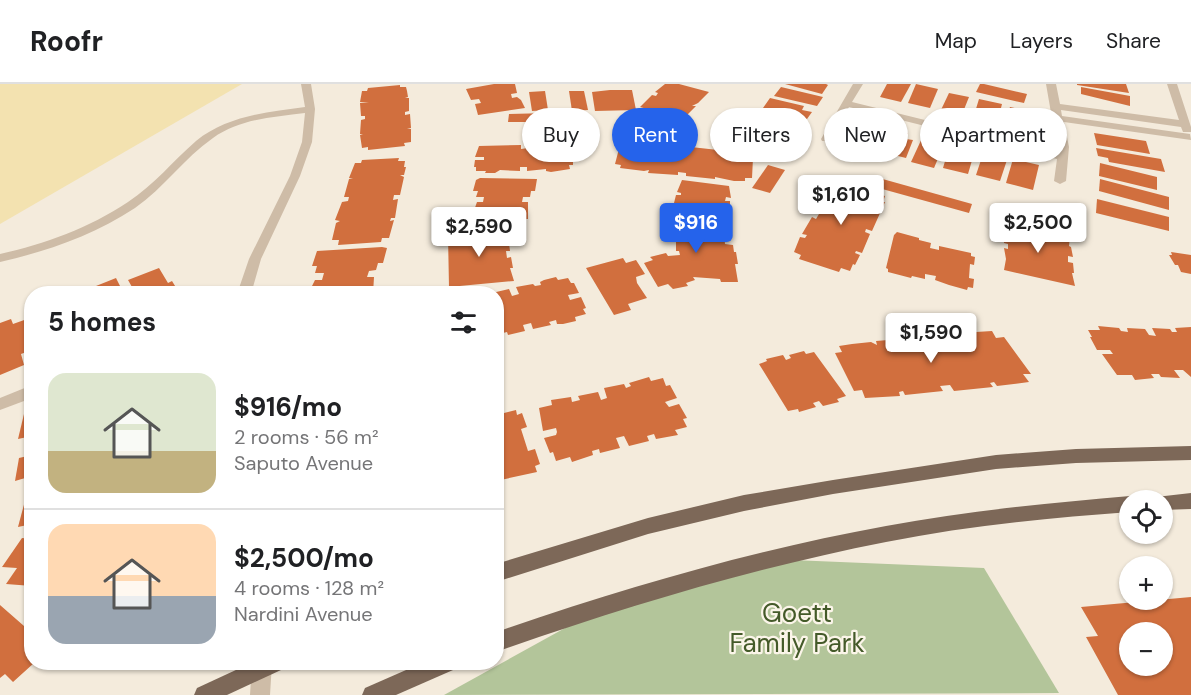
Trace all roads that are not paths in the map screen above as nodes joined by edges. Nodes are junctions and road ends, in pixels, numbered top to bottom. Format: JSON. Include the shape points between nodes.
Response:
{"nodes":[{"id":1,"x":306,"y":84,"type":"edge"},
{"id":2,"x":858,"y":84,"type":"edge"},
{"id":3,"x":1051,"y":84,"type":"edge"},
{"id":4,"x":1172,"y":84,"type":"edge"},
{"id":5,"x":848,"y":104,"type":"junction"},
{"id":6,"x":1056,"y":106,"type":"joint"},
{"id":7,"x":845,"y":108,"type":"edge"},
{"id":8,"x":310,"y":109,"type":"junction"},
{"id":9,"x":1067,"y":119,"type":"edge"},
{"id":10,"x":920,"y":122,"type":"edge"},
{"id":11,"x":1184,"y":124,"type":"junction"},
{"id":12,"x":1191,"y":137,"type":"edge"},
{"id":13,"x":1063,"y":162,"type":"edge"},
{"id":14,"x":1060,"y":181,"type":"dead end"},
{"id":15,"x":0,"y":258,"type":"edge"},
{"id":16,"x":247,"y":286,"type":"edge"},
{"id":17,"x":24,"y":394,"type":"edge"},
{"id":18,"x":0,"y":404,"type":"edge"},
{"id":19,"x":1191,"y":453,"type":"edge"},
{"id":20,"x":1191,"y":501,"type":"edge"},
{"id":21,"x":1173,"y":502,"type":"edge"},
{"id":22,"x":1119,"y":505,"type":"edge"},
{"id":23,"x":504,"y":571,"type":"edge"},
{"id":24,"x":504,"y":639,"type":"edge"},
{"id":25,"x":256,"y":670,"type":"edge"},
{"id":26,"x":265,"y":670,"type":"edge"},
{"id":27,"x":430,"y":670,"type":"edge"},
{"id":28,"x":204,"y":695,"type":"edge"},
{"id":29,"x":260,"y":695,"type":"edge"},
{"id":30,"x":372,"y":695,"type":"edge"}],
"edges":[{"from":1,"to":8,"type":"street"},
{"from":2,"to":5,"type":"street"},
{"from":3,"to":6,"type":"street"},
{"from":4,"to":11,"type":"street"},
{"from":5,"to":7,"type":"street"},
{"from":5,"to":10,"type":"street"},
{"from":6,"to":11,"type":"street"},
{"from":8,"to":15,"type":"street","via":[[256,117],[222,129],[197,145],[127,208],[58,242]]},
{"from":8,"to":16,"type":"street","via":[[302,158]]},
{"from":9,"to":12,"type":"street"},
{"from":11,"to":12,"type":"street"},
{"from":13,"to":14,"type":"street"},
{"from":17,"to":18,"type":"street"},
{"from":19,"to":23,"type":"main road","via":[[996,462],[809,491],[648,526]]},
{"from":20,"to":21,"type":"main road"},
{"from":22,"to":24,"type":"main road","via":[[995,516],[832,544],[668,585]]},
{"from":25,"to":28,"type":"main road"},
{"from":26,"to":29,"type":"street"},
{"from":27,"to":30,"type":"main road"}]}
